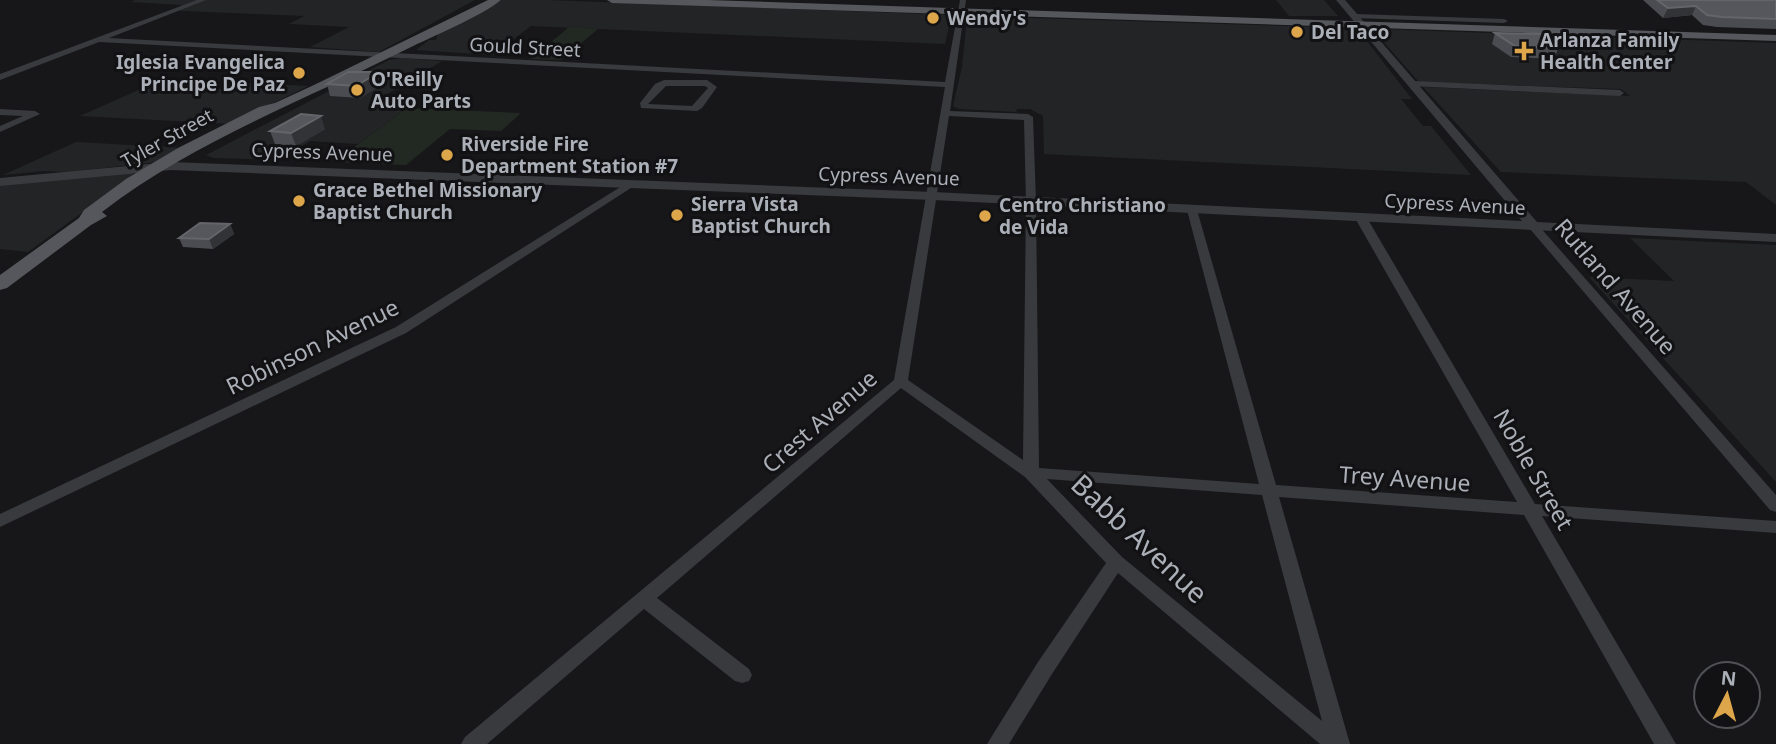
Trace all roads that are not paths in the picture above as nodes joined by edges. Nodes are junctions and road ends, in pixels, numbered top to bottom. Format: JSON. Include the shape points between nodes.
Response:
{"nodes":[{"id":1,"x":203,"y":0,"type":"edge"},
{"id":2,"x":486,"y":0,"type":"edge"},
{"id":3,"x":496,"y":0,"type":"edge"},
{"id":4,"x":612,"y":0,"type":"edge"},
{"id":5,"x":1340,"y":0,"type":"edge"},
{"id":6,"x":962,"y":6,"type":"edge"},
{"id":7,"x":1443,"y":7,"type":"dead end"},
{"id":8,"x":1359,"y":20,"type":"junction"},
{"id":9,"x":1458,"y":20,"type":"junction"},
{"id":10,"x":1504,"y":21,"type":"dead end"},
{"id":11,"x":419,"y":37,"type":"junction"},
{"id":12,"x":1776,"y":38,"type":"edge"},
{"id":13,"x":99,"y":40,"type":"junction"},
{"id":14,"x":384,"y":56,"type":"junction"},
{"id":15,"x":697,"y":72,"type":"junction"},
{"id":16,"x":0,"y":77,"type":"edge"},
{"id":17,"x":689,"y":82,"type":"junction"},
{"id":18,"x":1413,"y":84,"type":"junction"},
{"id":19,"x":949,"y":85,"type":"junction"},
{"id":20,"x":1620,"y":93,"type":"dead end"},
{"id":21,"x":0,"y":112,"type":"edge"},
{"id":22,"x":944,"y":113,"type":"junction"},
{"id":23,"x":0,"y":130,"type":"edge"},
{"id":24,"x":163,"y":166,"type":"junction"},
{"id":25,"x":0,"y":182,"type":"edge"},
{"id":26,"x":630,"y":184,"type":"junction"},
{"id":27,"x":933,"y":196,"type":"junction"},
{"id":28,"x":1031,"y":202,"type":"junction"},
{"id":29,"x":1192,"y":210,"type":"junction"},
{"id":30,"x":1361,"y":218,"type":"junction"},
{"id":31,"x":1534,"y":227,"type":"junction"},
{"id":32,"x":1776,"y":238,"type":"edge"},
{"id":33,"x":0,"y":284,"type":"edge"},
{"id":34,"x":901,"y":381,"type":"junction"},
{"id":35,"x":1031,"y":473,"type":"junction"},
{"id":36,"x":1270,"y":491,"type":"junction"},
{"id":37,"x":1776,"y":506,"type":"edge"},
{"id":38,"x":1531,"y":510,"type":"junction"},
{"id":39,"x":0,"y":521,"type":"edge"},
{"id":40,"x":1776,"y":527,"type":"edge"},
{"id":41,"x":1116,"y":562,"type":"junction"},
{"id":42,"x":643,"y":598,"type":"junction"},
{"id":43,"x":742,"y":675,"type":"dead end"},
{"id":44,"x":472,"y":744,"type":"edge"},
{"id":45,"x":998,"y":744,"type":"edge"},
{"id":46,"x":1337,"y":744,"type":"edge"},
{"id":47,"x":1665,"y":744,"type":"edge"}],
"edges":[{"from":1,"to":13,"type":"street"},
{"from":2,"to":11,"type":"main road","name":"Tyler Street"},
{"from":3,"to":11,"type":"main road","name":"Tyler Street"},
{"from":4,"to":6,"type":"main road"},
{"from":5,"to":8,"type":"street","name":"Rutland Avenue"},
{"from":6,"to":8,"type":"main road"},
{"from":6,"to":19,"type":"street","name":"Crest Avenue"},
{"from":7,"to":9,"type":"street"},
{"from":8,"to":9,"type":"street"},
{"from":8,"to":12,"type":"main road"},
{"from":8,"to":18,"type":"street","name":"Rutland Avenue"},
{"from":9,"to":10,"type":"street"},
{"from":11,"to":14,"type":"main road","name":"Tyler Street"},
{"from":13,"to":14,"type":"street","name":"Gould Street"},
{"from":13,"to":16,"type":"street"},
{"from":14,"to":15,"type":"street","name":"Gould Street"},
{"from":14,"to":24,"type":"main road","name":"Tyler Street"},
{"from":15,"to":17,"type":"street"},
{"from":15,"to":19,"type":"street","name":"Gould Street"},
{"from":17,"to":17,"type":"street","via":[[713,88],[696,108],[646,107],[644,103],[658,86]]},
{"from":18,"to":20,"type":"street"},
{"from":18,"to":31,"type":"street","name":"Rutland Avenue"},
{"from":19,"to":22,"type":"street","name":"Crest Avenue"},
{"from":21,"to":23,"type":"street","via":[[35,114]]},
{"from":22,"to":27,"type":"street","name":"Crest Avenue"},
{"from":22,"to":28,"type":"street","via":[[1028,117]]},
{"from":24,"to":25,"type":"street","name":"Cypress Avenue"},
{"from":24,"to":26,"type":"street","name":"Cypress Avenue"},
{"from":24,"to":33,"type":"main road","name":"Tyler Street","via":[[106,212],[85,221]]},
{"from":26,"to":27,"type":"street","name":"Cypress Avenue"},
{"from":26,"to":39,"type":"street","name":"Robinson Avenue","via":[[401,330]]},
{"from":27,"to":28,"type":"street","name":"Cypress Avenue"},
{"from":27,"to":34,"type":"street","name":"Crest Avenue"},
{"from":28,"to":29,"type":"street","name":"Cypress Avenue"},
{"from":28,"to":35,"type":"street"},
{"from":29,"to":30,"type":"street","name":"Cypress Avenue"},
{"from":29,"to":36,"type":"street"},
{"from":30,"to":31,"type":"street","name":"Cypress Avenue"},
{"from":30,"to":38,"type":"street","name":"Noble Street"},
{"from":31,"to":32,"type":"street","name":"Cypress Avenue"},
{"from":31,"to":37,"type":"street","name":"Rutland Avenue"},
{"from":34,"to":35,"type":"street","name":"Babb Avenue"},
{"from":34,"to":42,"type":"street","name":"Crest Avenue"},
{"from":35,"to":36,"type":"street","name":"Trey Avenue"},
{"from":35,"to":41,"type":"street","name":"Babb Avenue"},
{"from":36,"to":38,"type":"street","name":"Trey Avenue"},
{"from":36,"to":46,"type":"street"},
{"from":38,"to":40,"type":"street","name":"Trey Avenue"},
{"from":38,"to":47,"type":"street","name":"Noble Street"},
{"from":41,"to":45,"type":"street"},
{"from":41,"to":46,"type":"street","name":"Babb Avenue"},
{"from":42,"to":43,"type":"street"},
{"from":42,"to":44,"type":"street","name":"Crest Avenue"}]}
